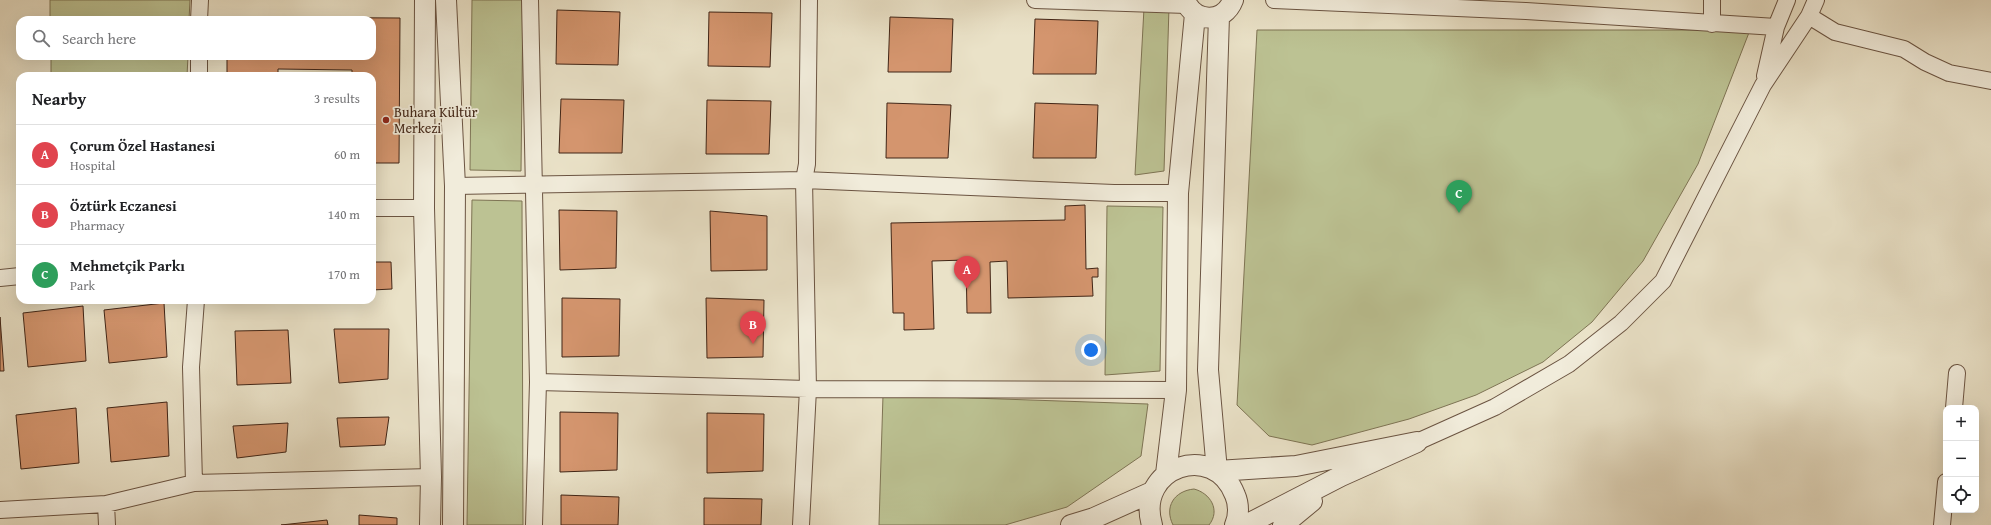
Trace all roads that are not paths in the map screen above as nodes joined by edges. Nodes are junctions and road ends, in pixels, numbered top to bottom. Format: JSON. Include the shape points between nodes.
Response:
{"nodes":[{"id":1,"x":200,"y":0,"type":"edge"},
{"id":2,"x":425,"y":0,"type":"edge"},
{"id":3,"x":446,"y":0,"type":"edge"},
{"id":4,"x":530,"y":0,"type":"edge"},
{"id":5,"x":809,"y":0,"type":"edge"},
{"id":6,"x":1036,"y":0,"type":"edge"},
{"id":7,"x":1235,"y":0,"type":"edge"},
{"id":8,"x":1274,"y":0,"type":"edge"},
{"id":9,"x":1712,"y":0,"type":"edge"},
{"id":10,"x":1787,"y":0,"type":"edge"},
{"id":11,"x":1816,"y":0,"type":"edge"},
{"id":12,"x":1488,"y":5,"type":"edge"},
{"id":13,"x":1527,"y":5,"type":"edge"},
{"id":14,"x":1189,"y":6,"type":"edge"},
{"id":15,"x":199,"y":16,"type":"edge"},
{"id":16,"x":1219,"y":16,"type":"junction"},
{"id":17,"x":1809,"y":16,"type":"junction"},
{"id":18,"x":1712,"y":24,"type":"junction"},
{"id":19,"x":1776,"y":27,"type":"junction"},
{"id":20,"x":199,"y":60,"type":"edge"},
{"id":21,"x":199,"y":72,"type":"edge"},
{"id":22,"x":1991,"y":82,"type":"edge"},
{"id":23,"x":1763,"y":85,"type":"junction"},
{"id":24,"x":804,"y":180,"type":"junction"},
{"id":25,"x":534,"y":184,"type":"junction"},
{"id":26,"x":455,"y":186,"type":"junction"},
{"id":27,"x":1178,"y":193,"type":"junction"},
{"id":28,"x":376,"y":208,"type":"edge"},
{"id":29,"x":424,"y":208,"type":"junction"},
{"id":30,"x":16,"y":276,"type":"edge"},
{"id":31,"x":0,"y":278,"type":"edge"},
{"id":32,"x":196,"y":304,"type":"edge"},
{"id":33,"x":1957,"y":373,"type":"dead end"},
{"id":34,"x":538,"y":382,"type":"junction"},
{"id":35,"x":808,"y":389,"type":"junction"},
{"id":36,"x":1176,"y":390,"type":"junction"},
{"id":37,"x":1954,"y":405,"type":"edge"},
{"id":38,"x":1417,"y":442,"type":"junction"},
{"id":39,"x":1217,"y":471,"type":"junction"},
{"id":40,"x":1166,"y":474,"type":"junction"},
{"id":41,"x":1341,"y":476,"type":"junction"},
{"id":42,"x":430,"y":477,"type":"junction"},
{"id":43,"x":194,"y":483,"type":"junction"},
{"id":44,"x":1152,"y":492,"type":"junction"},
{"id":45,"x":106,"y":504,"type":"junction"},
{"id":46,"x":0,"y":510,"type":"edge"},
{"id":47,"x":1943,"y":513,"type":"edge"},
{"id":48,"x":107,"y":525,"type":"edge"},
{"id":49,"x":430,"y":525,"type":"edge"},
{"id":50,"x":453,"y":525,"type":"edge"},
{"id":51,"x":534,"y":525,"type":"edge"},
{"id":52,"x":801,"y":525,"type":"edge"},
{"id":53,"x":1071,"y":525,"type":"edge"},
{"id":54,"x":1152,"y":525,"type":"edge"},
{"id":55,"x":1235,"y":525,"type":"edge"},
{"id":56,"x":1246,"y":525,"type":"edge"},
{"id":57,"x":1282,"y":525,"type":"edge"},
{"id":58,"x":1942,"y":525,"type":"edge"}],
"edges":[{"from":1,"to":15,"type":"street"},
{"from":2,"to":29,"type":"street"},
{"from":3,"to":26,"type":"street"},
{"from":4,"to":25,"type":"street"},
{"from":5,"to":24,"type":"street","via":[[807,164]]},
{"from":6,"to":14,"type":"street"},
{"from":7,"to":16,"type":"street","via":[[1228,10]]},
{"from":8,"to":12,"type":"street"},
{"from":9,"to":18,"type":"street"},
{"from":10,"to":19,"type":"street"},
{"from":11,"to":17,"type":"street"},
{"from":12,"to":13,"type":"street"},
{"from":13,"to":18,"type":"street"},
{"from":14,"to":16,"type":"street","via":[[1207,18]]},
{"from":14,"to":27,"type":"street"},
{"from":16,"to":39,"type":"street","via":[[1208,370]]},
{"from":17,"to":22,"type":"street","via":[[1835,32],[1904,49],[1925,62],[1949,72]]},
{"from":17,"to":23,"type":"street"},
{"from":18,"to":19,"type":"street"},
{"from":19,"to":23,"type":"street"},
{"from":20,"to":21,"type":"street"},
{"from":23,"to":38,"type":"street","via":[[1663,281],[1621,323],[1569,364],[1495,407]]},
{"from":24,"to":25,"type":"street"},
{"from":24,"to":27,"type":"street","via":[[1114,193]]},
{"from":24,"to":35,"type":"street"},
{"from":25,"to":26,"type":"street"},
{"from":25,"to":34,"type":"street"},
{"from":26,"to":50,"type":"street"},
{"from":27,"to":36,"type":"street"},
{"from":28,"to":29,"type":"street"},
{"from":29,"to":42,"type":"street"},
{"from":30,"to":31,"type":"street"},
{"from":32,"to":43,"type":"street","via":[[191,367]]},
{"from":33,"to":37,"type":"street"},
{"from":34,"to":35,"type":"street"},
{"from":34,"to":51,"type":"street"},
{"from":35,"to":36,"type":"street"},
{"from":35,"to":52,"type":"street"},
{"from":36,"to":40,"type":"street"},
{"from":38,"to":39,"type":"street","via":[[1296,466]]},
{"from":38,"to":41,"type":"street"},
{"from":39,"to":40,"type":"street","via":[[1191,464],[1178,467]]},
{"from":39,"to":55,"type":"street","via":[[1226,478],[1237,499]]},
{"from":40,"to":44,"type":"street"},
{"from":41,"to":56,"type":"street"},
{"from":41,"to":57,"type":"street"},
{"from":42,"to":43,"type":"street"},
{"from":42,"to":49,"type":"street"},
{"from":43,"to":45,"type":"street"},
{"from":44,"to":53,"type":"street","via":[[1094,518]]},
{"from":44,"to":54,"type":"street","via":[[1149,504]]},
{"from":45,"to":46,"type":"street"},
{"from":45,"to":48,"type":"street"},
{"from":47,"to":58,"type":"street"}]}
